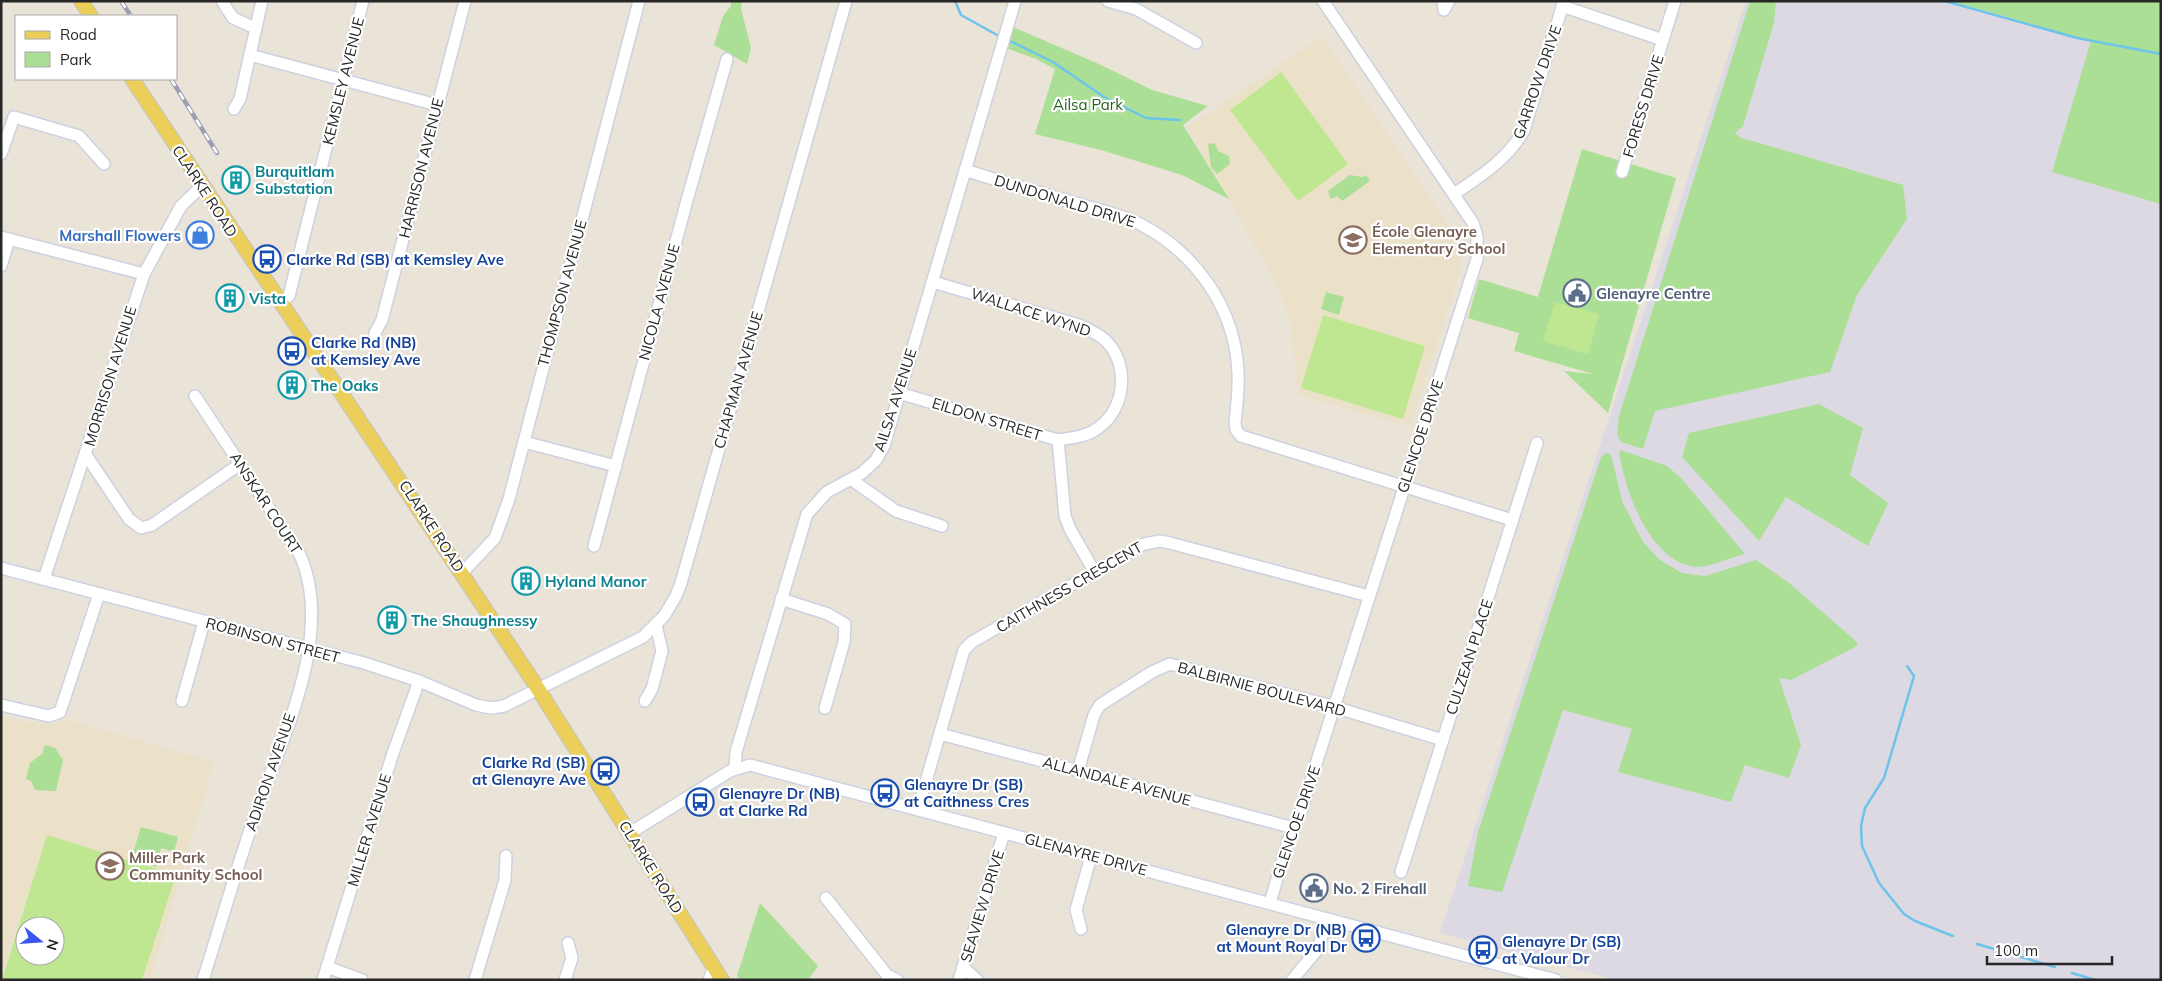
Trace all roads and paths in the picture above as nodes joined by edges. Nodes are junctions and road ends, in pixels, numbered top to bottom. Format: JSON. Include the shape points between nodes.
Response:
{"nodes":[{"id":1,"x":81,"y":1,"type":"edge"},
{"id":2,"x":222,"y":1,"type":"edge"},
{"id":3,"x":262,"y":1,"type":"edge"},
{"id":4,"x":363,"y":1,"type":"edge"},
{"id":5,"x":465,"y":1,"type":"edge"},
{"id":6,"x":639,"y":1,"type":"edge"},
{"id":7,"x":846,"y":1,"type":"edge"},
{"id":8,"x":1015,"y":1,"type":"edge"},
{"id":9,"x":1108,"y":1,"type":"edge"},
{"id":10,"x":1323,"y":1,"type":"edge"},
{"id":11,"x":1443,"y":1,"type":"edge"},
{"id":12,"x":1449,"y":1,"type":"edge"},
{"id":13,"x":1676,"y":1,"type":"edge"},
{"id":14,"x":1563,"y":4,"type":"edge"},
{"id":15,"x":1137,"y":5,"type":"edge"},
{"id":16,"x":90,"y":15,"type":"edge"},
{"id":17,"x":255,"y":28,"type":"junction"},
{"id":18,"x":1663,"y":40,"type":"junction"},
{"id":19,"x":1196,"y":43,"type":"dead end"},
{"id":20,"x":250,"y":55,"type":"junction"},
{"id":21,"x":727,"y":59,"type":"dead end"},
{"id":22,"x":133,"y":80,"type":"edge"},
{"id":23,"x":343,"y":80,"type":"junction"},
{"id":24,"x":438,"y":105,"type":"junction"},
{"id":25,"x":234,"y":109,"type":"dead end"},
{"id":26,"x":1,"y":154,"type":"edge"},
{"id":27,"x":104,"y":164,"type":"dead end"},
{"id":28,"x":965,"y":170,"type":"junction"},
{"id":29,"x":1622,"y":172,"type":"dead end"},
{"id":30,"x":202,"y":186,"type":"junction"},
{"id":31,"x":1454,"y":194,"type":"junction"},
{"id":32,"x":5,"y":238,"type":"edge"},
{"id":33,"x":1,"y":266,"type":"edge"},
{"id":34,"x":144,"y":274,"type":"junction"},
{"id":35,"x":932,"y":282,"type":"junction"},
{"id":36,"x":280,"y":302,"type":"junction"},
{"id":37,"x":375,"y":333,"type":"dead end"},
{"id":38,"x":899,"y":393,"type":"junction"},
{"id":39,"x":195,"y":396,"type":"dead end"},
{"id":40,"x":1058,"y":440,"type":"junction"},
{"id":41,"x":524,"y":442,"type":"junction"},
{"id":42,"x":1537,"y":443,"type":"dead end"},
{"id":43,"x":86,"y":455,"type":"junction"},
{"id":44,"x":240,"y":464,"type":"junction"},
{"id":45,"x":616,"y":466,"type":"junction"},
{"id":46,"x":852,"y":480,"type":"junction"},
{"id":47,"x":1404,"y":486,"type":"junction"},
{"id":48,"x":1512,"y":520,"type":"junction"},
{"id":49,"x":942,"y":526,"type":"dead end"},
{"id":50,"x":594,"y":546,"type":"dead end"},
{"id":51,"x":1,"y":568,"type":"edge"},
{"id":52,"x":1094,"y":571,"type":"junction"},
{"id":53,"x":462,"y":573,"type":"junction"},
{"id":54,"x":44,"y":579,"type":"junction"},
{"id":55,"x":99,"y":594,"type":"junction"},
{"id":56,"x":1369,"y":596,"type":"junction"},
{"id":57,"x":781,"y":599,"type":"junction"},
{"id":58,"x":204,"y":622,"type":"junction"},
{"id":59,"x":656,"y":625,"type":"junction"},
{"id":60,"x":310,"y":650,"type":"junction"},
{"id":61,"x":419,"y":681,"type":"junction"},
{"id":62,"x":539,"y":690,"type":"junction"},
{"id":63,"x":645,"y":701,"type":"dead end"},
{"id":64,"x":182,"y":702,"type":"dead end"},
{"id":65,"x":1,"y":705,"type":"edge"},
{"id":66,"x":1334,"y":707,"type":"junction"},
{"id":67,"x":826,"y":708,"type":"dead end"},
{"id":68,"x":940,"y":734,"type":"junction"},
{"id":69,"x":1443,"y":740,"type":"junction"},
{"id":70,"x":735,"y":769,"type":"junction"},
{"id":71,"x":1078,"y":771,"type":"junction"},
{"id":72,"x":918,"y":809,"type":"junction"},
{"id":73,"x":1294,"y":828,"type":"junction"},
{"id":74,"x":630,"y":833,"type":"junction"},
{"id":75,"x":1004,"y":833,"type":"junction"},
{"id":76,"x":506,"y":856,"type":"dead end"},
{"id":77,"x":1090,"y":856,"type":"junction"},
{"id":78,"x":1401,"y":872,"type":"dead end"},
{"id":79,"x":826,"y":898,"type":"dead end"},
{"id":80,"x":1270,"y":903,"type":"junction"},
{"id":81,"x":1327,"y":919,"type":"junction"},
{"id":82,"x":1081,"y":929,"type":"dead end"},
{"id":83,"x":568,"y":943,"type":"dead end"},
{"id":84,"x":714,"y":966,"type":"junction"},
{"id":85,"x":327,"y":967,"type":"junction"},
{"id":86,"x":963,"y":968,"type":"junction"},
{"id":87,"x":1511,"y":974,"type":"edge"},
{"id":88,"x":203,"y":980,"type":"edge"},
{"id":89,"x":323,"y":980,"type":"edge"},
{"id":90,"x":362,"y":980,"type":"edge"},
{"id":91,"x":475,"y":980,"type":"edge"},
{"id":92,"x":565,"y":980,"type":"edge"},
{"id":93,"x":709,"y":980,"type":"edge"},
{"id":94,"x":722,"y":980,"type":"edge"},
{"id":95,"x":897,"y":980,"type":"edge"},
{"id":96,"x":959,"y":980,"type":"edge"},
{"id":97,"x":977,"y":980,"type":"edge"},
{"id":98,"x":1292,"y":980,"type":"edge"},
{"id":99,"x":1556,"y":980,"type":"edge"}],
"edges":[{"from":1,"to":16,"type":"main road"},
{"from":2,"to":17,"type":"street","via":[[233,18]]},
{"from":3,"to":17,"type":"street"},
{"from":4,"to":23,"type":"street","name":"KEMSLEY AVENUE"},
{"from":5,"to":24,"type":"street","name":"HARRISON AVENUE"},
{"from":6,"to":41,"type":"street","name":"THOMPSON AVENUE"},
{"from":7,"to":59,"type":"street","name":"CHAPMAN AVENUE","via":[[681,583],[671,606]]},
{"from":8,"to":28,"type":"street","name":"AILSA AVENUE"},
{"from":9,"to":15,"type":"street"},
{"from":10,"to":31,"type":"street","name":"GLENCOE DRIVE"},
{"from":11,"to":12,"type":"street","via":[[1444,10]]},
{"from":13,"to":18,"type":"street","name":"FORESS DRIVE"},
{"from":14,"to":18,"type":"street","name":"FORESS DRIVE"},
{"from":14,"to":31,"type":"street","name":"GARROW DRIVE","via":[[1524,130],[1516,145]]},
{"from":15,"to":19,"type":"street"},
{"from":17,"to":20,"type":"street"},
{"from":18,"to":29,"type":"street","name":"FORESS DRIVE"},
{"from":20,"to":23,"type":"street"},
{"from":20,"to":25,"type":"street","via":[[240,98]]},
{"from":21,"to":45,"type":"street","name":"NICOLA AVENUE"},
{"from":22,"to":30,"type":"main road","name":"CLARKE ROAD"},
{"from":23,"to":24,"type":"street"},
{"from":23,"to":36,"type":"street","name":"KEMSLEY AVENUE","via":[[289,296]]},
{"from":24,"to":37,"type":"street","name":"HARRISON AVENUE","via":[[382,320]]},
{"from":26,"to":27,"type":"street","via":[[14,117],[79,136]]},
{"from":28,"to":35,"type":"street","name":"AILSA AVENUE"},
{"from":28,"to":47,"type":"street","name":"DUNDONALD DRIVE","via":[[1130,220],[1173,244],[1209,284],[1226,319],[1235,348],[1238,373],[1235,422],[1241,436]]},
{"from":30,"to":34,"type":"street","name":"MORRISON AVENUE","via":[[181,206]]},
{"from":30,"to":36,"type":"main road","name":"CLARKE ROAD"},
{"from":31,"to":47,"type":"street","name":"GLENCOE DRIVE","via":[[1473,223],[1477,236],[1477,259]]},
{"from":32,"to":33,"type":"street"},
{"from":32,"to":34,"type":"street"},
{"from":34,"to":43,"type":"street","name":"MORRISON AVENUE"},
{"from":35,"to":38,"type":"street","name":"AILSA AVENUE"},
{"from":35,"to":40,"type":"street","name":"WALLACE WYND","via":[[1078,325],[1106,340],[1120,362],[1121,390],[1110,417],[1086,434]]},
{"from":36,"to":53,"type":"main road","name":"CLARKE ROAD"},
{"from":38,"to":40,"type":"street","name":"EILDON STREET"},
{"from":38,"to":46,"type":"street","name":"AILSA AVENUE","via":[[884,446],[876,460]]},
{"from":39,"to":44,"type":"street","name":"ANSKAR COURT"},
{"from":40,"to":52,"type":"street","name":"EILDON STREET","via":[[1065,516]]},
{"from":41,"to":45,"type":"street"},
{"from":41,"to":53,"type":"street","name":"THOMPSON AVENUE","via":[[495,538]]},
{"from":42,"to":48,"type":"street","name":"CULZEAN PLACE"},
{"from":43,"to":44,"type":"street","via":[[130,519],[141,528],[152,525]]},
{"from":43,"to":54,"type":"street","name":"MORRISON AVENUE"},
{"from":44,"to":60,"type":"street","name":"ANSKAR COURT","via":[[304,563],[311,604]]},
{"from":45,"to":50,"type":"street","name":"NICOLA AVENUE"},
{"from":46,"to":49,"type":"street","via":[[896,511]]},
{"from":46,"to":57,"type":"street","name":"AILSA AVENUE","via":[[827,492],[807,514]]},
{"from":47,"to":48,"type":"street","name":"DUNDONALD DRIVE"},
{"from":47,"to":56,"type":"street","name":"GLENCOE DRIVE"},
{"from":48,"to":69,"type":"street","name":"CULZEAN PLACE"},
{"from":51,"to":54,"type":"street","name":"ROBINSON STREET"},
{"from":52,"to":56,"type":"street","name":"CAITHNESS CRESCENT","via":[[1144,544],[1160,541]]},
{"from":52,"to":68,"type":"street","name":"CAITHNESS CRESCENT","via":[[972,642],[964,650]]},
{"from":53,"to":62,"type":"main road","name":"CLARKE ROAD"},
{"from":54,"to":55,"type":"street","name":"ROBINSON STREET"},
{"from":55,"to":58,"type":"street","name":"ROBINSON STREET"},
{"from":55,"to":65,"type":"street","via":[[65,702],[57,715],[48,716]]},
{"from":56,"to":66,"type":"street","name":"GLENCOE DRIVE"},
{"from":57,"to":67,"type":"street","via":[[828,614],[845,624],[844,642]]},
{"from":57,"to":70,"type":"street","name":"AILSA AVENUE","via":[[735,758]]},
{"from":58,"to":60,"type":"street","name":"ROBINSON STREET"},
{"from":58,"to":64,"type":"street"},
{"from":59,"to":62,"type":"street","name":"CHAPMAN AVENUE","via":[[643,637]]},
{"from":59,"to":63,"type":"street","via":[[662,651],[652,689]]},
{"from":60,"to":61,"type":"street","name":"ROBINSON STREET"},
{"from":60,"to":88,"type":"street","name":"ADIRON AVENUE"},
{"from":61,"to":62,"type":"street","name":"ROBINSON STREET","via":[[491,708],[504,706]]},
{"from":61,"to":85,"type":"street","name":"MILLER AVENUE","via":[[392,756]]},
{"from":62,"to":74,"type":"main road","name":"CLARKE ROAD"},
{"from":66,"to":69,"type":"street","name":"BALBIRNIE BOULEVARD"},
{"from":66,"to":71,"type":"street","name":"BALBIRNIE BOULEVARD","via":[[1166,665],[1100,705],[1094,715]]},
{"from":66,"to":73,"type":"street","name":"GLENCOE DRIVE"},
{"from":68,"to":71,"type":"street","name":"ALLANDALE AVENUE"},
{"from":68,"to":72,"type":"street","name":"CAITHNESS CRESCENT"},
{"from":69,"to":78,"type":"street","name":"CULZEAN PLACE"},
{"from":70,"to":72,"type":"street","name":"GLENAYRE DRIVE","via":[[755,766]]},
{"from":70,"to":74,"type":"street","name":"GLENAYRE DRIVE"},
{"from":71,"to":73,"type":"street","name":"ALLANDALE AVENUE"},
{"from":72,"to":75,"type":"street","name":"GLENAYRE DRIVE"},
{"from":73,"to":80,"type":"street","name":"GLENCOE DRIVE"},
{"from":74,"to":84,"type":"main road","name":"CLARKE ROAD"},
{"from":75,"to":77,"type":"street","name":"GLENAYRE DRIVE"},
{"from":75,"to":86,"type":"street","name":"SEAVIEW DRIVE"},
{"from":76,"to":91,"type":"street","via":[[506,880]]},
{"from":77,"to":80,"type":"street","name":"GLENAYRE DRIVE"},
{"from":77,"to":82,"type":"street","via":[[1076,910]]},
{"from":79,"to":95,"type":"street","via":[[887,975]]},
{"from":80,"to":81,"type":"street","name":"GLENAYRE DRIVE"},
{"from":81,"to":87,"type":"street","name":"GLENAYRE DRIVE"},
{"from":81,"to":98,"type":"street","via":[[1318,949]]},
{"from":83,"to":92,"type":"street","via":[[572,958]]},
{"from":84,"to":93,"type":"street"},
{"from":84,"to":94,"type":"main road","name":"CLARKE ROAD"},
{"from":85,"to":89,"type":"street","name":"MILLER AVENUE"},
{"from":85,"to":90,"type":"street"},
{"from":86,"to":96,"type":"street","name":"SEAVIEW DRIVE"},
{"from":86,"to":97,"type":"street"},
{"from":87,"to":99,"type":"street","name":"GLENAYRE DRIVE"}]}
